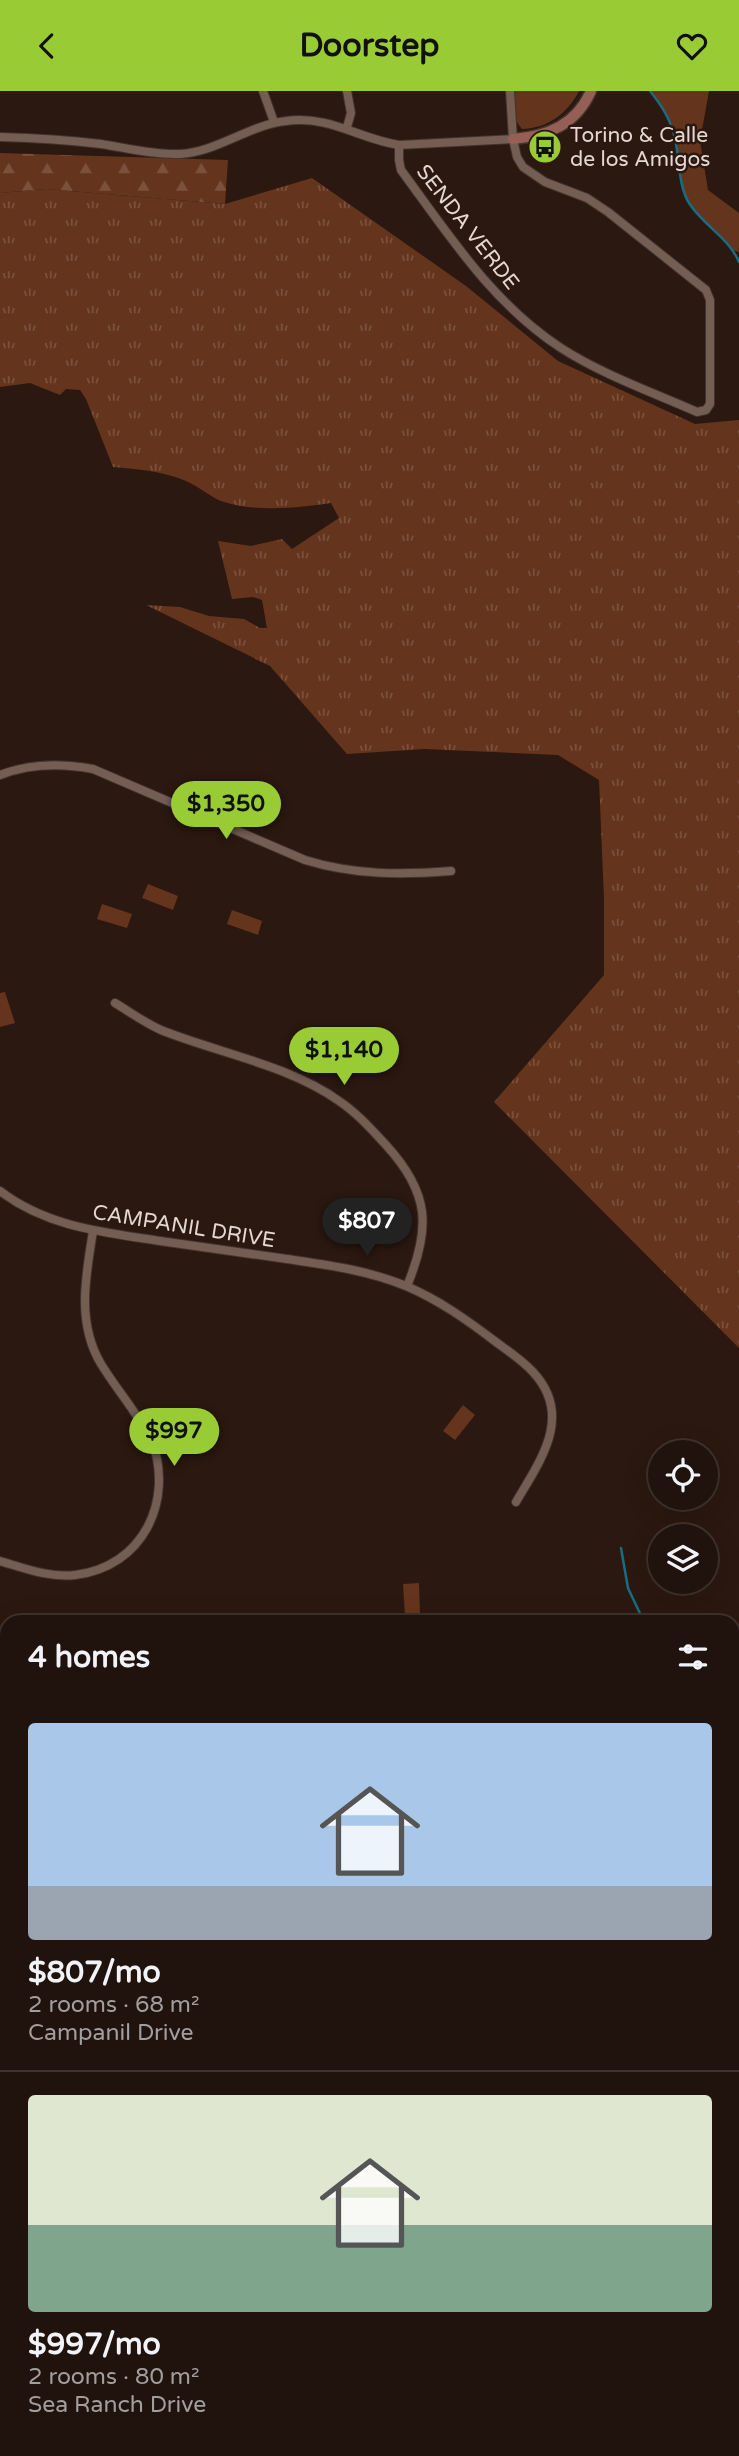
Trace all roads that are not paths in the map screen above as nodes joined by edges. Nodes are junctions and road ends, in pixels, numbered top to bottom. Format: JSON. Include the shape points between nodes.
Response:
{"nodes":[{"id":1,"x":263,"y":91,"type":"edge"},
{"id":2,"x":347,"y":91,"type":"edge"},
{"id":3,"x":510,"y":91,"type":"edge"},
{"id":4,"x":591,"y":91,"type":"edge"},
{"id":5,"x":274,"y":122,"type":"junction"},
{"id":6,"x":347,"y":127,"type":"junction"},
{"id":7,"x":0,"y":137,"type":"edge"},
{"id":8,"x":513,"y":139,"type":"junction"},
{"id":9,"x":399,"y":145,"type":"junction"},
{"id":10,"x":0,"y":775,"type":"edge"},
{"id":11,"x":451,"y":871,"type":"dead end"},
{"id":12,"x":115,"y":1003,"type":"dead end"},
{"id":13,"x":0,"y":1191,"type":"edge"},
{"id":14,"x":93,"y":1231,"type":"junction"},
{"id":15,"x":407,"y":1286,"type":"junction"},
{"id":16,"x":516,"y":1502,"type":"dead end"},
{"id":17,"x":0,"y":1561,"type":"edge"}],
"edges":[{"from":1,"to":5,"type":"street"},
{"from":2,"to":6,"type":"street","via":[[351,113]]},
{"from":3,"to":8,"type":"street"},
{"from":4,"to":8,"type":"street","via":[[578,113],[563,126],[544,135]]},
{"from":5,"to":6,"type":"street","via":[[317,120]]},
{"from":5,"to":7,"type":"street","via":[[201,150],[177,154]]},
{"from":6,"to":9,"type":"street"},
{"from":8,"to":9,"type":"street"},
{"from":8,"to":9,"type":"street","name":"SENDA VERDE","via":[[523,167],[608,212],[706,290],[710,300],[710,404],[706,410],[697,412],[600,369],[561,348],[508,307],[401,170]]},
{"from":10,"to":11,"type":"street","via":[[44,765],[93,769],[327,867],[373,874]]},
{"from":12,"to":15,"type":"street","via":[[159,1029],[302,1080],[365,1122],[406,1170],[420,1201],[421,1249]]},
{"from":13,"to":14,"type":"street","name":"CAMPANIL DRIVE","via":[[26,1209]]},
{"from":14,"to":15,"type":"street","name":"CAMPANIL DRIVE","via":[[331,1266]]},
{"from":14,"to":17,"type":"street","via":[[84,1297],[88,1333],[102,1366],[152,1441],[160,1480],[157,1504],[135,1544],[116,1560],[89,1572],[59,1575]]},
{"from":15,"to":16,"type":"street","name":"CAMPANIL DRIVE","via":[[462,1316],[524,1364],[544,1387],[551,1412],[549,1442]]}]}
